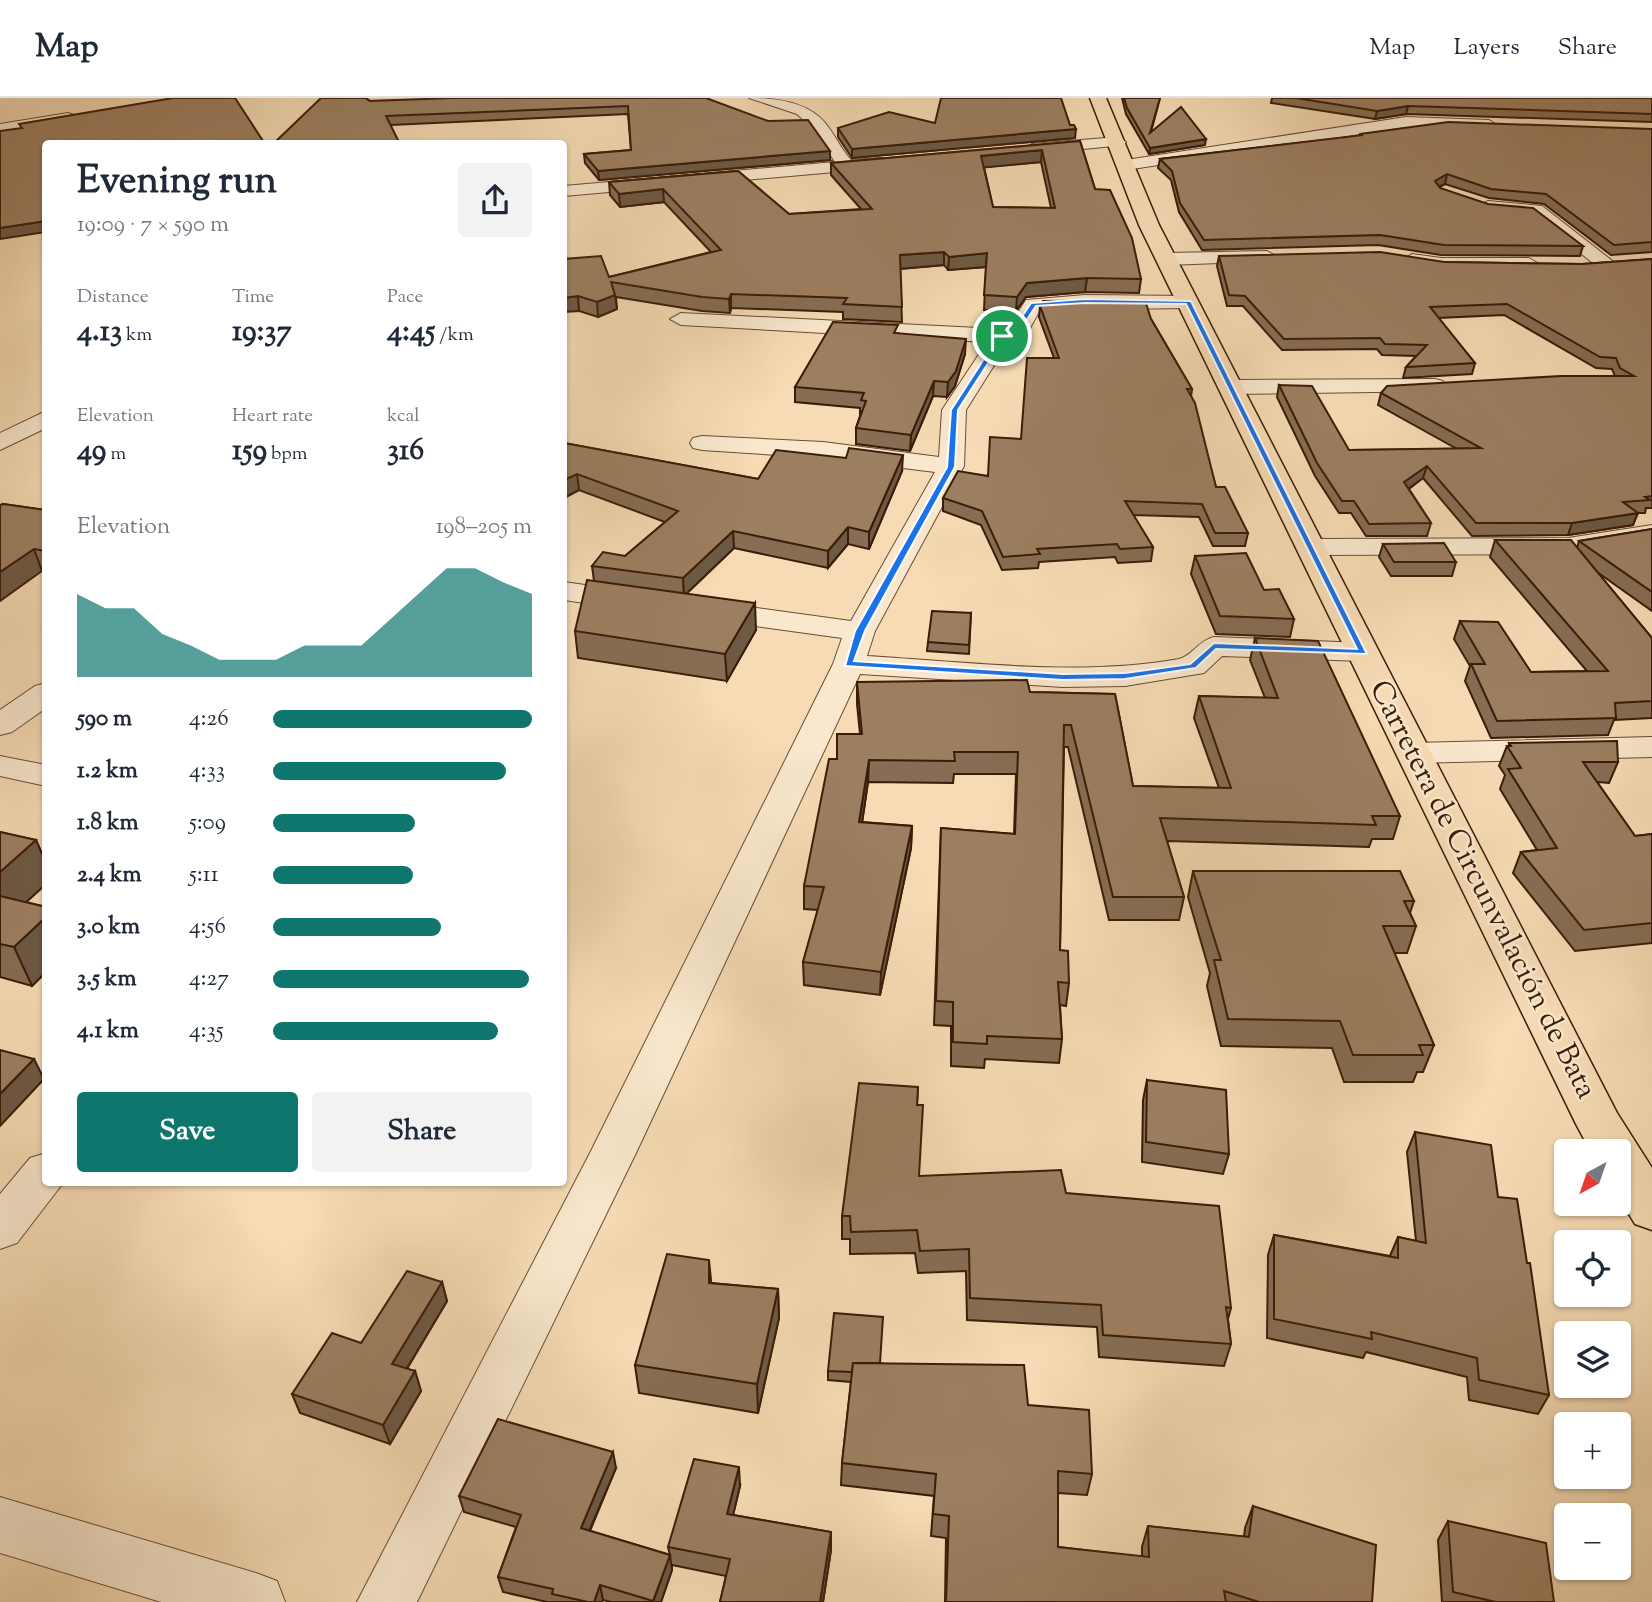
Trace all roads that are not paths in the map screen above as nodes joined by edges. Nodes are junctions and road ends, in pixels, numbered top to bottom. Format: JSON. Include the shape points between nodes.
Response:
{"nodes":[{"id":1,"x":756,"y":98,"type":"edge"},
{"id":2,"x":1098,"y":98,"type":"edge"},
{"id":3,"x":1433,"y":105,"type":"edge"},
{"id":4,"x":81,"y":116,"type":"edge"},
{"id":5,"x":1406,"y":122,"type":"junction"},
{"id":6,"x":1504,"y":125,"type":"edge"},
{"id":7,"x":0,"y":129,"type":"edge"},
{"id":8,"x":1009,"y":151,"type":"edge"},
{"id":9,"x":1122,"y":153,"type":"junction"},
{"id":10,"x":901,"y":161,"type":"edge"},
{"id":11,"x":847,"y":166,"type":"junction"},
{"id":12,"x":567,"y":191,"type":"edge"},
{"id":13,"x":1472,"y":202,"type":"edge"},
{"id":14,"x":1289,"y":256,"type":"edge"},
{"id":15,"x":1388,"y":256,"type":"edge"},
{"id":16,"x":1167,"y":259,"type":"junction"},
{"id":17,"x":1629,"y":262,"type":"edge"},
{"id":18,"x":1605,"y":263,"type":"junction"},
{"id":19,"x":1552,"y":265,"type":"edge"},
{"id":20,"x":1579,"y":266,"type":"edge"},
{"id":21,"x":1188,"y":302,"type":"junction"},
{"id":22,"x":681,"y":319,"type":"dead end"},
{"id":23,"x":1002,"y":336,"type":"junction"},
{"id":24,"x":1464,"y":385,"type":"edge"},
{"id":25,"x":1231,"y":387,"type":"junction"},
{"id":26,"x":42,"y":420,"type":"edge"},
{"id":27,"x":0,"y":443,"type":"edge"},
{"id":28,"x":702,"y":443,"type":"dead end"},
{"id":29,"x":951,"y":467,"type":"junction"},
{"id":30,"x":1652,"y":533,"type":"edge"},
{"id":31,"x":1311,"y":547,"type":"junction"},
{"id":32,"x":567,"y":591,"type":"edge"},
{"id":33,"x":854,"y":648,"type":"junction"},
{"id":34,"x":1363,"y":652,"type":"junction"},
{"id":35,"x":42,"y":695,"type":"edge"},
{"id":36,"x":0,"y":725,"type":"edge"},
{"id":37,"x":1652,"y":747,"type":"edge"},
{"id":38,"x":1414,"y":753,"type":"junction"},
{"id":39,"x":0,"y":766,"type":"edge"},
{"id":40,"x":42,"y":775,"type":"edge"},
{"id":41,"x":1608,"y":1139,"type":"edge"},
{"id":42,"x":42,"y":1176,"type":"edge"},
{"id":43,"x":1631,"y":1176,"type":"edge"},
{"id":44,"x":1652,"y":1210,"type":"edge"},
{"id":45,"x":0,"y":1228,"type":"edge"},
{"id":46,"x":0,"y":1525,"type":"edge"},
{"id":47,"x":256,"y":1602,"type":"edge"},
{"id":48,"x":386,"y":1602,"type":"edge"}],
"edges":[{"from":1,"to":11,"type":"street","via":[[802,111],[822,129]]},
{"from":2,"to":9,"type":"main road","name":"Carretera de Circunvalación de Bata"},
{"from":3,"to":5,"type":"street"},
{"from":4,"to":7,"type":"street"},
{"from":5,"to":6,"type":"street"},
{"from":5,"to":9,"type":"street"},
{"from":8,"to":9,"type":"street"},
{"from":9,"to":16,"type":"main road","name":"Carretera de Circunvalación de Bata"},
{"from":10,"to":11,"type":"street"},
{"from":11,"to":12,"type":"street"},
{"from":13,"to":18,"type":"street","via":[[1535,210]]},
{"from":14,"to":16,"type":"street"},
{"from":15,"to":19,"type":"street","via":[[1441,264]]},
{"from":16,"to":21,"type":"main road","name":"Carretera de Circunvalación de Bata"},
{"from":17,"to":18,"type":"street"},
{"from":18,"to":20,"type":"street"},
{"from":21,"to":23,"type":"street","via":[[1033,304],[1022,323]]},
{"from":21,"to":25,"type":"main road","name":"Carretera de Circunvalación de Bata"},
{"from":22,"to":23,"type":"street"},
{"from":23,"to":29,"type":"street","via":[[954,410]]},
{"from":24,"to":25,"type":"street"},
{"from":25,"to":31,"type":"main road","name":"Carretera de Circunvalación de Bata"},
{"from":26,"to":27,"type":"street"},
{"from":28,"to":29,"type":"street","via":[[824,450]]},
{"from":29,"to":33,"type":"street"},
{"from":30,"to":31,"type":"street","via":[[1568,546]]},
{"from":31,"to":34,"type":"main road","name":"Carretera de Circunvalación de Bata"},
{"from":32,"to":33,"type":"street","via":[[665,605]]},
{"from":33,"to":34,"type":"street","via":[[1063,677],[1125,676],[1193,666],[1214,646]]},
{"from":33,"to":48,"type":"street","via":[[613,1153]]},
{"from":34,"to":38,"type":"main road","name":"Carretera de Circunvalación de Bata"},
{"from":35,"to":36,"type":"street"},
{"from":37,"to":38,"type":"street"},
{"from":38,"to":41,"type":"main road","name":"Carretera de Circunvalación de Bata"},
{"from":39,"to":40,"type":"street"},
{"from":42,"to":45,"type":"street"},
{"from":43,"to":44,"type":"main road"},
{"from":46,"to":47,"type":"street"}]}
